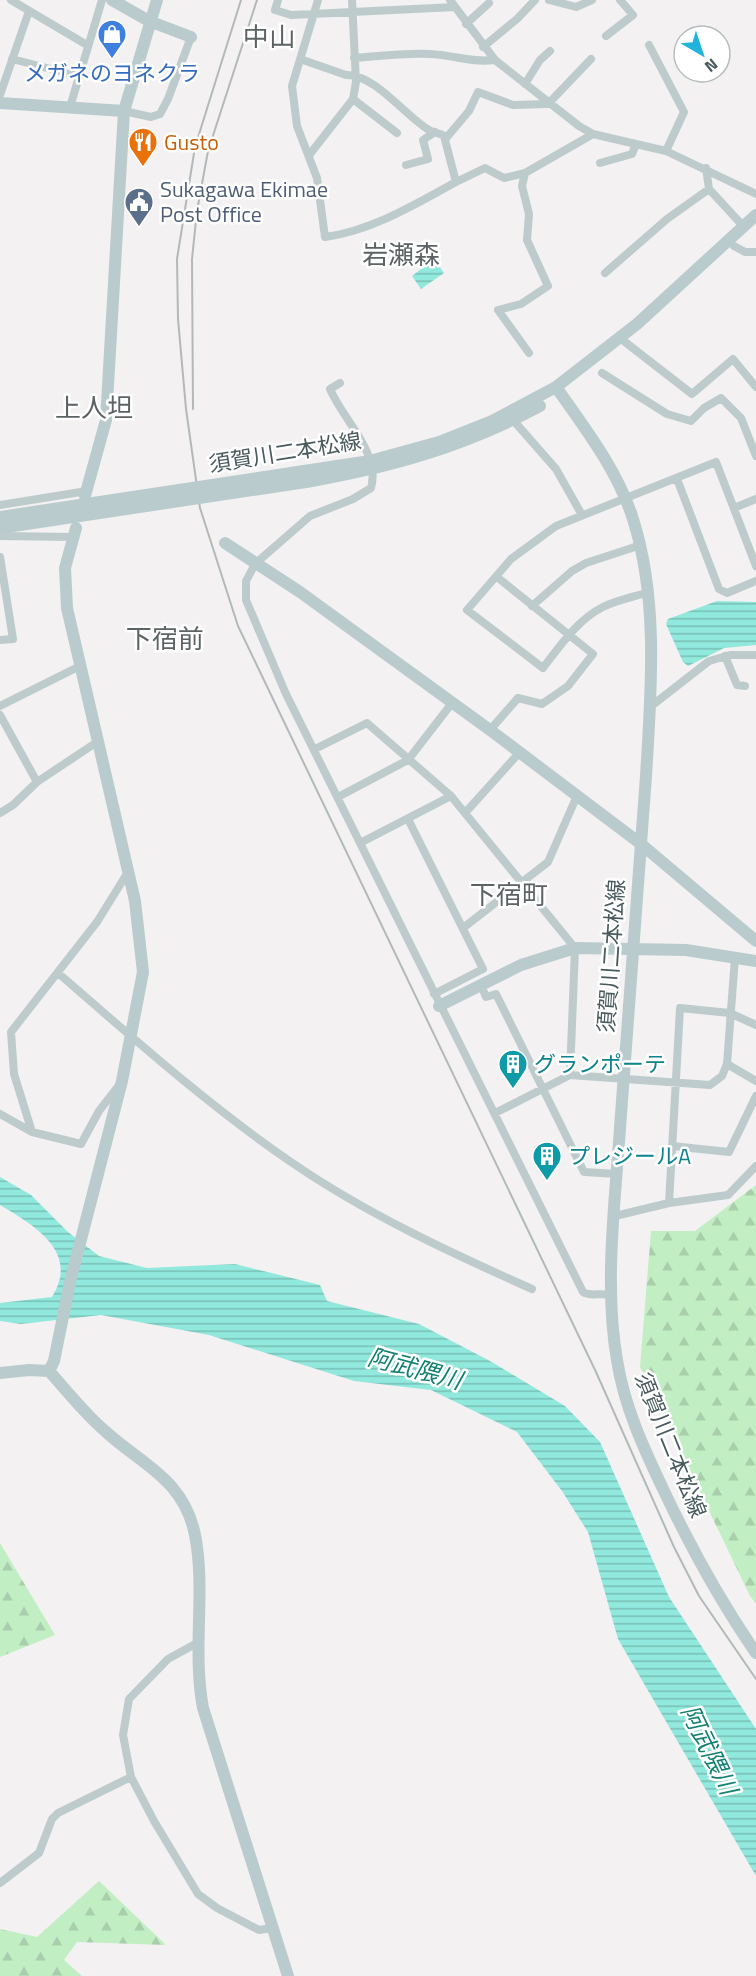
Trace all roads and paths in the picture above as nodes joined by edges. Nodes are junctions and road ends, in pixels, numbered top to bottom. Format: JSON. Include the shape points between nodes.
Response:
{"nodes":[{"id":1,"x":11,"y":0,"type":"edge"},
{"id":2,"x":102,"y":0,"type":"edge"},
{"id":3,"x":112,"y":0,"type":"edge"},
{"id":4,"x":157,"y":0,"type":"edge"},
{"id":5,"x":278,"y":0,"type":"edge"},
{"id":6,"x":318,"y":0,"type":"edge"},
{"id":7,"x":352,"y":0,"type":"edge"},
{"id":8,"x":535,"y":0,"type":"edge"},
{"id":9,"x":549,"y":0,"type":"edge"},
{"id":10,"x":592,"y":0,"type":"edge"},
{"id":11,"x":620,"y":0,"type":"edge"},
{"id":12,"x":489,"y":3,"type":"dead end"},
{"id":13,"x":452,"y":4,"type":"edge"},
{"id":14,"x":29,"y":11,"type":"junction"},
{"id":15,"x":352,"y":12,"type":"junction"},
{"id":16,"x":314,"y":14,"type":"junction"},
{"id":17,"x":149,"y":21,"type":"junction"},
{"id":18,"x":466,"y":24,"type":"junction"},
{"id":19,"x":606,"y":36,"type":"dead end"},
{"id":20,"x":191,"y":37,"type":"joint"},
{"id":21,"x":87,"y":45,"type":"junction"},
{"id":22,"x":649,"y":45,"type":"dead end"},
{"id":23,"x":483,"y":47,"type":"junction"},
{"id":24,"x":550,"y":51,"type":"dead end"},
{"id":25,"x":12,"y":58,"type":"junction"},
{"id":26,"x":354,"y":58,"type":"junction"},
{"id":27,"x":300,"y":59,"type":"junction"},
{"id":28,"x":591,"y":59,"type":"dead end"},
{"id":29,"x":495,"y":60,"type":"junction"},
{"id":30,"x":354,"y":75,"type":"junction"},
{"id":31,"x":78,"y":76,"type":"junction"},
{"id":32,"x":525,"y":84,"type":"junction"},
{"id":33,"x":0,"y":94,"type":"edge"},
{"id":34,"x":353,"y":99,"type":"junction"},
{"id":35,"x":0,"y":103,"type":"edge"},
{"id":36,"x":548,"y":104,"type":"junction"},
{"id":37,"x":70,"y":107,"type":"junction"},
{"id":38,"x":124,"y":111,"type":"junction"},
{"id":39,"x":435,"y":132,"type":"junction"},
{"id":40,"x":397,"y":133,"type":"dead end"},
{"id":41,"x":594,"y":134,"type":"junction"},
{"id":42,"x":444,"y":136,"type":"junction"},
{"id":43,"x":636,"y":144,"type":"junction"},
{"id":44,"x":666,"y":151,"type":"junction"},
{"id":45,"x":309,"y":154,"type":"junction"},
{"id":46,"x":600,"y":163,"type":"dead end"},
{"id":47,"x":406,"y":165,"type":"dead end"},
{"id":48,"x":706,"y":168,"type":"junction"},
{"id":49,"x":525,"y":173,"type":"junction"},
{"id":50,"x":456,"y":182,"type":"junction"},
{"id":51,"x":709,"y":189,"type":"junction"},
{"id":52,"x":756,"y":194,"type":"edge"},
{"id":53,"x":756,"y":215,"type":"edge"},
{"id":54,"x":750,"y":227,"type":"edge"},
{"id":55,"x":734,"y":246,"type":"junction"},
{"id":56,"x":756,"y":252,"type":"edge"},
{"id":57,"x":605,"y":273,"type":"dead end"},
{"id":58,"x":626,"y":342,"type":"junction"},
{"id":59,"x":529,"y":353,"type":"dead end"},
{"id":60,"x":602,"y":373,"type":"dead end"},
{"id":61,"x":340,"y":383,"type":"dead end"},
{"id":62,"x":756,"y":387,"type":"edge"},
{"id":63,"x":558,"y":391,"type":"junction"},
{"id":64,"x":513,"y":420,"type":"junction"},
{"id":65,"x":756,"y":456,"type":"edge"},
{"id":66,"x":371,"y":466,"type":"junction"},
{"id":67,"x":305,"y":477,"type":"junction"},
{"id":68,"x":677,"y":479,"type":"junction"},
{"id":69,"x":86,"y":493,"type":"joint"},
{"id":70,"x":626,"y":498,"type":"junction"},
{"id":71,"x":756,"y":499,"type":"edge"},
{"id":72,"x":0,"y":505,"type":"edge"},
{"id":73,"x":734,"y":508,"type":"junction"},
{"id":74,"x":582,"y":515,"type":"junction"},
{"id":75,"x":0,"y":517,"type":"edge"},
{"id":76,"x":0,"y":528,"type":"edge"},
{"id":77,"x":74,"y":532,"type":"joint"},
{"id":78,"x":0,"y":536,"type":"edge"},
{"id":79,"x":225,"y":543,"type":"dead end"},
{"id":80,"x":640,"y":545,"type":"junction"},
{"id":81,"x":754,"y":553,"type":"edge"},
{"id":82,"x":0,"y":557,"type":"edge"},
{"id":83,"x":255,"y":564,"type":"junction"},
{"id":84,"x":756,"y":566,"type":"edge"},
{"id":85,"x":497,"y":577,"type":"junction"},
{"id":86,"x":756,"y":581,"type":"edge"},
{"id":87,"x":649,"y":592,"type":"junction"},
{"id":88,"x":532,"y":606,"type":"junction"},
{"id":89,"x":570,"y":634,"type":"junction"},
{"id":90,"x":0,"y":640,"type":"edge"},
{"id":91,"x":756,"y":655,"type":"edge"},
{"id":92,"x":725,"y":656,"type":"junction"},
{"id":93,"x":80,"y":666,"type":"junction"},
{"id":94,"x":745,"y":686,"type":"dead end"},
{"id":95,"x":452,"y":703,"type":"junction"},
{"id":96,"x":0,"y":706,"type":"edge"},
{"id":97,"x":650,"y":707,"type":"junction"},
{"id":98,"x":0,"y":715,"type":"edge"},
{"id":99,"x":490,"y":730,"type":"junction"},
{"id":100,"x":97,"y":742,"type":"junction"},
{"id":101,"x":315,"y":749,"type":"junction"},
{"id":102,"x":519,"y":753,"type":"junction"},
{"id":103,"x":408,"y":760,"type":"junction"},
{"id":104,"x":37,"y":782,"type":"junction"},
{"id":105,"x":451,"y":796,"type":"junction"},
{"id":106,"x":338,"y":797,"type":"junction"},
{"id":107,"x":576,"y":798,"type":"junction"},
{"id":108,"x":0,"y":813,"type":"edge"},
{"id":109,"x":465,"y":813,"type":"junction"},
{"id":110,"x":408,"y":819,"type":"junction"},
{"id":111,"x":362,"y":842,"type":"junction"},
{"id":112,"x":641,"y":844,"type":"junction"},
{"id":113,"x":128,"y":872,"type":"junction"},
{"id":114,"x":522,"y":885,"type":"junction"},
{"id":115,"x":464,"y":928,"type":"junction"},
{"id":116,"x":756,"y":941,"type":"edge"},
{"id":117,"x":575,"y":948,"type":"junction"},
{"id":118,"x":632,"y":948,"type":"junction"},
{"id":119,"x":735,"y":957,"type":"junction"},
{"id":120,"x":756,"y":961,"type":"edge"},
{"id":121,"x":58,"y":974,"type":"junction"},
{"id":122,"x":481,"y":985,"type":"junction"},
{"id":123,"x":434,"y":994,"type":"junction"},
{"id":124,"x":439,"y":1006,"type":"junction"},
{"id":125,"x":730,"y":1012,"type":"junction"},
{"id":126,"x":756,"y":1025,"type":"edge"},
{"id":127,"x":131,"y":1036,"type":"junction"},
{"id":128,"x":727,"y":1064,"type":"junction"},
{"id":129,"x":570,"y":1075,"type":"junction"},
{"id":130,"x":623,"y":1080,"type":"junction"},
{"id":131,"x":756,"y":1080,"type":"edge"},
{"id":132,"x":122,"y":1081,"type":"junction"},
{"id":133,"x":676,"y":1081,"type":"junction"},
{"id":134,"x":542,"y":1089,"type":"junction"},
{"id":135,"x":756,"y":1096,"type":"edge"},
{"id":136,"x":495,"y":1113,"type":"junction"},
{"id":137,"x":0,"y":1114,"type":"edge"},
{"id":138,"x":32,"y":1132,"type":"junction"},
{"id":139,"x":672,"y":1146,"type":"junction"},
{"id":140,"x":756,"y":1166,"type":"edge"},
{"id":141,"x":617,"y":1174,"type":"junction"},
{"id":142,"x":669,"y":1203,"type":"junction"},
{"id":143,"x":615,"y":1216,"type":"junction"},
{"id":144,"x":532,"y":1289,"type":"dead end"},
{"id":145,"x":611,"y":1296,"type":"junction"},
{"id":146,"x":49,"y":1371,"type":"junction"},
{"id":147,"x":0,"y":1374,"type":"edge"},
{"id":148,"x":197,"y":1643,"type":"junction"},
{"id":149,"x":756,"y":1653,"type":"edge"},
{"id":150,"x":131,"y":1777,"type":"junction"},
{"id":151,"x":0,"y":1883,"type":"edge"},
{"id":152,"x":273,"y":1928,"type":"junction"},
{"id":153,"x":288,"y":1976,"type":"edge"}],
"edges":[{"from":1,"to":14,"type":"street"},
{"from":2,"to":21,"type":"street"},
{"from":3,"to":17,"type":"street"},
{"from":4,"to":17,"type":"street"},
{"from":5,"to":16,"type":"street","via":[[275,10],[291,15]]},
{"from":6,"to":16,"type":"street"},
{"from":7,"to":15,"type":"street"},
{"from":8,"to":23,"type":"street"},
{"from":9,"to":10,"type":"street","via":[[576,8]]},
{"from":11,"to":19,"type":"street","via":[[633,15]]},
{"from":12,"to":18,"type":"street"},
{"from":13,"to":15,"type":"street"},
{"from":13,"to":18,"type":"street"},
{"from":14,"to":21,"type":"street"},
{"from":14,"to":25,"type":"street"},
{"from":15,"to":16,"type":"street"},
{"from":15,"to":26,"type":"street"},
{"from":16,"to":27,"type":"street"},
{"from":17,"to":20,"type":"street"},
{"from":17,"to":38,"type":"street"},
{"from":18,"to":23,"type":"street"},
{"from":20,"to":38,"type":"street","via":[[160,114],[151,117]]},
{"from":21,"to":31,"type":"street"},
{"from":22,"to":44,"type":"street","via":[[684,112]]},
{"from":23,"to":29,"type":"street"},
{"from":24,"to":32,"type":"street"},
{"from":25,"to":31,"type":"street"},
{"from":25,"to":33,"type":"street"},
{"from":26,"to":29,"type":"street","via":[[429,54],[465,58],[474,63]]},
{"from":26,"to":30,"type":"street"},
{"from":27,"to":30,"type":"street"},
{"from":27,"to":45,"type":"street","via":[[292,86],[293,107]]},
{"from":28,"to":36,"type":"street"},
{"from":29,"to":32,"type":"street"},
{"from":30,"to":34,"type":"street"},
{"from":30,"to":39,"type":"street"},
{"from":31,"to":37,"type":"street"},
{"from":32,"to":36,"type":"street"},
{"from":34,"to":40,"type":"street"},
{"from":34,"to":45,"type":"street"},
{"from":35,"to":37,"type":"street"},
{"from":36,"to":41,"type":"street"},
{"from":36,"to":42,"type":"street","via":[[513,105],[478,92],[469,111]]},
{"from":37,"to":38,"type":"street"},
{"from":38,"to":69,"type":"street","via":[[106,420]]},
{"from":39,"to":42,"type":"street"},
{"from":39,"to":47,"type":"street","via":[[423,140],[428,159]]},
{"from":41,"to":43,"type":"street"},
{"from":41,"to":49,"type":"street"},
{"from":42,"to":50,"type":"street"},
{"from":43,"to":44,"type":"street"},
{"from":43,"to":46,"type":"street","via":[[632,154]]},
{"from":44,"to":48,"type":"street"},
{"from":45,"to":50,"type":"street","via":[[317,178],[325,237],[343,235],[409,208]]},
{"from":48,"to":51,"type":"street"},
{"from":48,"to":52,"type":"street"},
{"from":49,"to":50,"type":"street","via":[[504,178],[485,168]]},
{"from":49,"to":59,"type":"street","via":[[522,186],[529,214],[527,240],[548,286],[521,304],[498,310]]},
{"from":51,"to":54,"type":"street"},
{"from":51,"to":57,"type":"street","via":[[667,219]]},
{"from":53,"to":54,"type":"street"},
{"from":54,"to":55,"type":"street"},
{"from":54,"to":63,"type":"street"},
{"from":55,"to":56,"type":"street"},
{"from":55,"to":58,"type":"street"},
{"from":58,"to":62,"type":"street","via":[[692,394],[733,359]]},
{"from":58,"to":63,"type":"street"},
{"from":60,"to":65,"type":"street","via":[[667,414],[691,421],[721,398],[741,418]]},
{"from":61,"to":66,"type":"street","via":[[330,389],[336,405],[363,444]]},
{"from":63,"to":64,"type":"street","name":"須賀川二本松線"},
{"from":63,"to":66,"type":"street","name":"須賀川二本松線","via":[[492,421]]},
{"from":63,"to":70,"type":"street","name":"須賀川二本松線"},
{"from":64,"to":66,"type":"street","name":"須賀川二本松線","via":[[442,451]]},
{"from":64,"to":74,"type":"street","via":[[556,469]]},
{"from":66,"to":67,"type":"street","name":"須賀川二本松線"},
{"from":66,"to":83,"type":"street","via":[[371,488],[310,516]]},
{"from":67,"to":75,"type":"street","name":"須賀川二本松線","bridge":true},
{"from":67,"to":76,"type":"street","name":"須賀川二本松線","bridge":true},
{"from":68,"to":70,"type":"street"},
{"from":68,"to":73,"type":"street","via":[[716,462]]},
{"from":68,"to":86,"type":"street","via":[[719,589],[727,593]]},
{"from":69,"to":72,"type":"street"},
{"from":70,"to":74,"type":"street"},
{"from":70,"to":80,"type":"street","name":"須賀川二本松線"},
{"from":71,"to":73,"type":"street"},
{"from":73,"to":81,"type":"street"},
{"from":74,"to":85,"type":"street","via":[[533,541]]},
{"from":77,"to":78,"type":"street"},
{"from":77,"to":93,"type":"street","via":[[65,568],[65,592]]},
{"from":79,"to":83,"type":"street"},
{"from":80,"to":87,"type":"street","name":"須賀川二本松線"},
{"from":80,"to":88,"type":"street","via":[[585,563]]},
{"from":81,"to":84,"type":"street"},
{"from":82,"to":90,"type":"street","via":[[13,639]]},
{"from":83,"to":95,"type":"street","via":[[300,592]]},
{"from":83,"to":101,"type":"street","via":[[246,581],[246,600]]},
{"from":85,"to":88,"type":"street"},
{"from":85,"to":89,"type":"street","via":[[467,610],[543,668]]},
{"from":87,"to":89,"type":"street","via":[[605,606]]},
{"from":87,"to":97,"type":"street","name":"須賀川二本松線"},
{"from":88,"to":89,"type":"street"},
{"from":89,"to":99,"type":"street","via":[[593,654],[568,686],[542,704],[518,698]]},
{"from":91,"to":92,"type":"street"},
{"from":92,"to":94,"type":"street","via":[[737,685]]},
{"from":92,"to":97,"type":"street","via":[[709,661]]},
{"from":93,"to":96,"type":"street"},
{"from":93,"to":100,"type":"street"},
{"from":95,"to":99,"type":"street"},
{"from":95,"to":103,"type":"street"},
{"from":97,"to":112,"type":"street","name":"須賀川二本松線"},
{"from":98,"to":104,"type":"street"},
{"from":99,"to":102,"type":"street"},
{"from":100,"to":104,"type":"street"},
{"from":100,"to":113,"type":"street"},
{"from":101,"to":103,"type":"street","via":[[367,723]]},
{"from":101,"to":106,"type":"street"},
{"from":102,"to":107,"type":"street"},
{"from":102,"to":109,"type":"street"},
{"from":103,"to":105,"type":"street"},
{"from":103,"to":106,"type":"street"},
{"from":104,"to":108,"type":"street"},
{"from":105,"to":109,"type":"street"},
{"from":105,"to":110,"type":"street"},
{"from":106,"to":111,"type":"street"},
{"from":107,"to":112,"type":"street"},
{"from":107,"to":114,"type":"street","via":[[548,862]]},
{"from":109,"to":114,"type":"street"},
{"from":110,"to":111,"type":"street"},
{"from":110,"to":115,"type":"street"},
{"from":111,"to":123,"type":"street"},
{"from":112,"to":116,"type":"street"},
{"from":112,"to":118,"type":"street","name":"須賀川二本松線"},
{"from":113,"to":121,"type":"street"},
{"from":113,"to":127,"type":"street","via":[[143,972]]},
{"from":114,"to":115,"type":"street"},
{"from":114,"to":117,"type":"street"},
{"from":115,"to":123,"type":"street","via":[[483,969]]},
{"from":117,"to":118,"type":"street"},
{"from":117,"to":122,"type":"street","via":[[521,965]]},
{"from":117,"to":129,"type":"street"},
{"from":118,"to":119,"type":"street"},
{"from":118,"to":130,"type":"street","name":"須賀川二本松線"},
{"from":119,"to":120,"type":"street"},
{"from":119,"to":125,"type":"street"},
{"from":121,"to":127,"type":"street"},
{"from":121,"to":138,"type":"street","via":[[11,1032],[14,1074]]},
{"from":122,"to":124,"type":"street"},
{"from":122,"to":134,"type":"street","via":[[486,997],[496,994]]},
{"from":123,"to":124,"type":"street"},
{"from":124,"to":136,"type":"street"},
{"from":125,"to":126,"type":"street"},
{"from":125,"to":128,"type":"street"},
{"from":125,"to":133,"type":"street","via":[[680,1008]]},
{"from":127,"to":132,"type":"street"},
{"from":127,"to":144,"type":"street","via":[[292,1162],[387,1219]]},
{"from":128,"to":131,"type":"street"},
{"from":128,"to":133,"type":"street","via":[[722,1076],[710,1085]]},
{"from":129,"to":130,"type":"street"},
{"from":129,"to":134,"type":"street"},
{"from":130,"to":133,"type":"street"},
{"from":130,"to":141,"type":"street","name":"須賀川二本松線"},
{"from":132,"to":138,"type":"street","via":[[81,1144]]},
{"from":132,"to":146,"type":"street"},
{"from":133,"to":139,"type":"street"},
{"from":134,"to":136,"type":"street"},
{"from":134,"to":141,"type":"street","via":[[584,1172]]},
{"from":135,"to":139,"type":"street","via":[[729,1152]]},
{"from":136,"to":145,"type":"street","via":[[583,1292]]},
{"from":137,"to":138,"type":"street"},
{"from":139,"to":142,"type":"street"},
{"from":140,"to":142,"type":"street","via":[[728,1195]]},
{"from":141,"to":143,"type":"street","name":"須賀川二本松線"},
{"from":142,"to":143,"type":"street"},
{"from":143,"to":145,"type":"street","name":"須賀川二本松線"},
{"from":145,"to":149,"type":"street","name":"須賀川二本松線","via":[[613,1335],[624,1394],[650,1460],[724,1607]]},
{"from":146,"to":147,"type":"street"},
{"from":146,"to":148,"type":"street","via":[[102,1429],[154,1467],[187,1508],[198,1563]]},
{"from":148,"to":150,"type":"street","via":[[168,1659],[129,1699],[123,1735]]},
{"from":148,"to":152,"type":"street","via":[[203,1708]]},
{"from":150,"to":151,"type":"street","via":[[58,1813],[39,1853]]},
{"from":150,"to":152,"type":"street","via":[[198,1894],[259,1930]]},
{"from":152,"to":153,"type":"street"}]}
